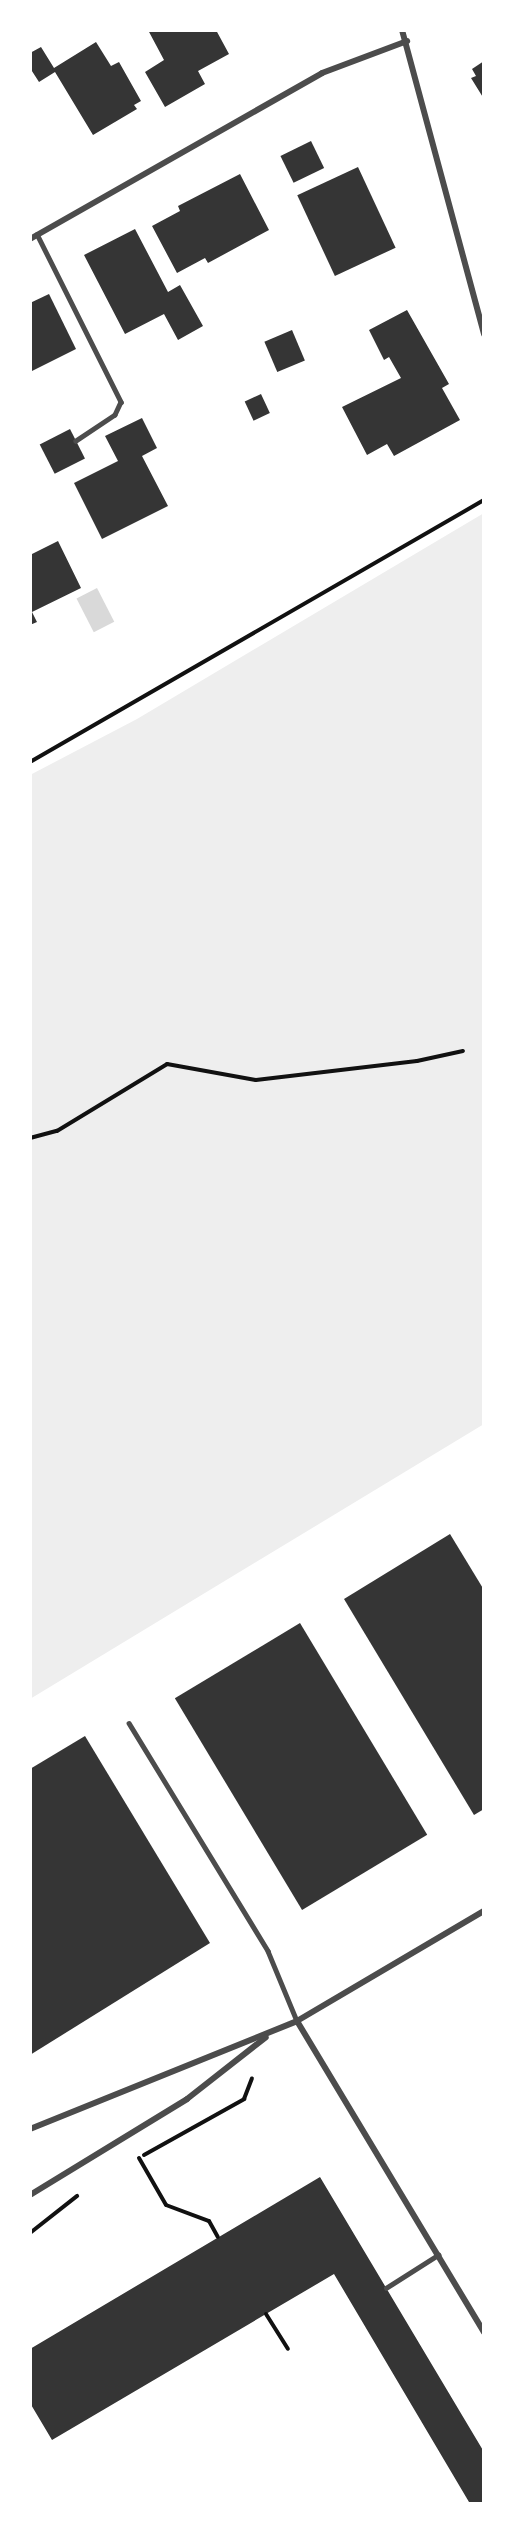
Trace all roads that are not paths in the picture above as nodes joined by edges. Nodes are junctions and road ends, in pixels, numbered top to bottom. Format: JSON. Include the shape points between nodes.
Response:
{"nodes":[{"id":1,"x":402,"y":30,"type":"edge"},
{"id":2,"x":407,"y":41,"type":"junction"},
{"id":3,"x":37,"y":234,"type":"junction"},
{"id":4,"x":30,"y":239,"type":"edge"},
{"id":5,"x":484,"y":334,"type":"edge"},
{"id":6,"x":76,"y":441,"type":"dead end"},
{"id":7,"x":129,"y":1723,"type":"dead end"},
{"id":8,"x":484,"y":1911,"type":"edge"},
{"id":9,"x":297,"y":2022,"type":"junction"},
{"id":10,"x":270,"y":2033,"type":"junction"},
{"id":11,"x":30,"y":2129,"type":"edge"},
{"id":12,"x":30,"y":2195,"type":"edge"},
{"id":13,"x":438,"y":2255,"type":"junction"},
{"id":14,"x":386,"y":2288,"type":"dead end"},
{"id":15,"x":484,"y":2332,"type":"edge"}],
"edges":[{"from":1,"to":2,"type":"street"},
{"from":2,"to":3,"type":"street","via":[[322,73]]},
{"from":2,"to":5,"type":"street"},
{"from":3,"to":4,"type":"street"},
{"from":3,"to":6,"type":"lane","via":[[121,402],[115,415]]},
{"from":7,"to":9,"type":"lane","via":[[268,1951]]},
{"from":8,"to":9,"type":"street"},
{"from":9,"to":10,"type":"street"},
{"from":9,"to":13,"type":"street"},
{"from":10,"to":11,"type":"street"},
{"from":10,"to":12,"type":"street","via":[[188,2099]]},
{"from":13,"to":14,"type":"lane"},
{"from":13,"to":15,"type":"street"}]}
